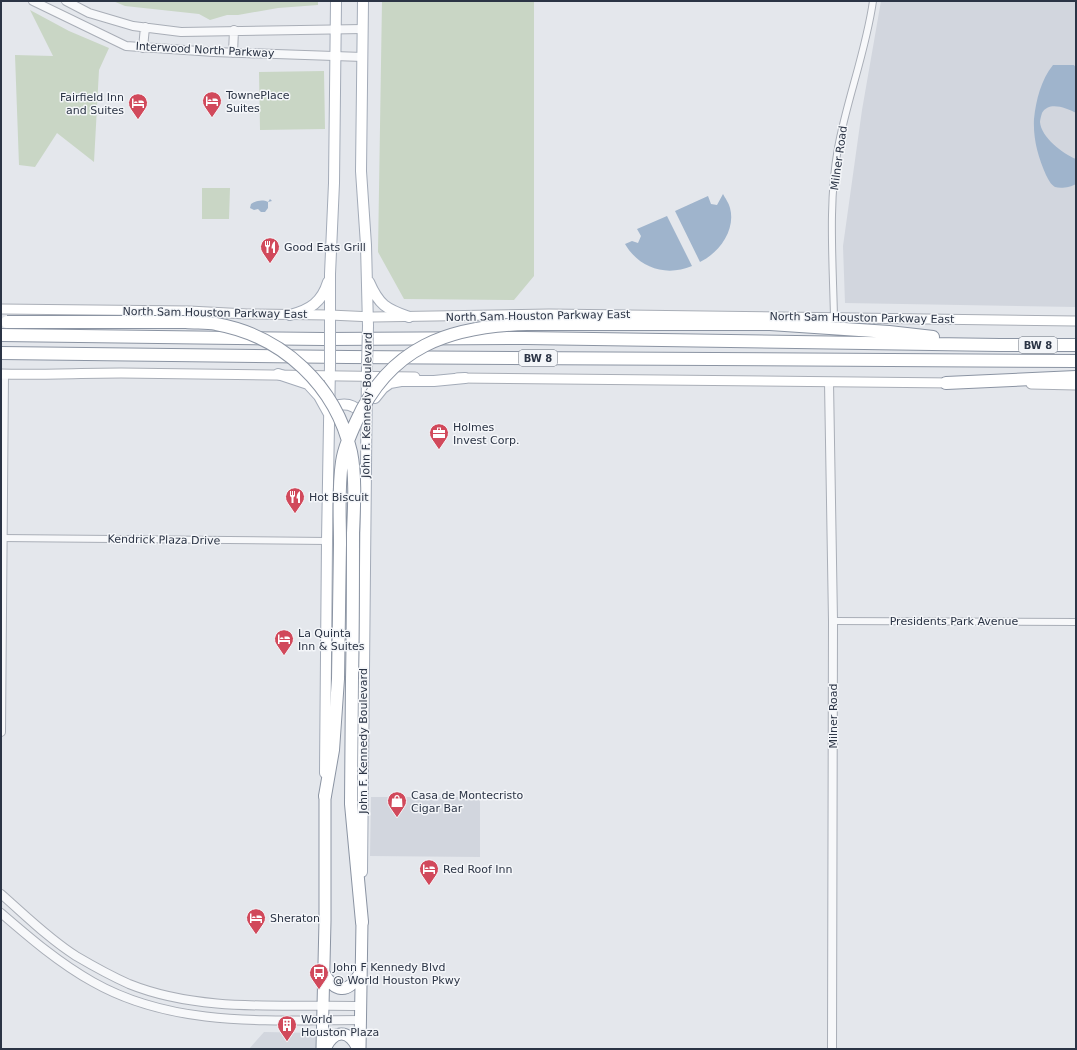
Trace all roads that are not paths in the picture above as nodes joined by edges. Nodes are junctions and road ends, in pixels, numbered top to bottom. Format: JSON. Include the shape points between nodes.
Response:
{"nodes":[{"id":1,"x":33,"y":1,"type":"edge"},
{"id":2,"x":66,"y":1,"type":"edge"},
{"id":3,"x":336,"y":1,"type":"edge"},
{"id":4,"x":363,"y":1,"type":"edge"},
{"id":5,"x":873,"y":1,"type":"edge"},
{"id":6,"x":145,"y":27,"type":"junction"},
{"id":7,"x":336,"y":29,"type":"junction"},
{"id":8,"x":363,"y":29,"type":"junction"},
{"id":9,"x":234,"y":30,"type":"junction"},
{"id":10,"x":143,"y":48,"type":"junction"},
{"id":11,"x":233,"y":53,"type":"junction"},
{"id":12,"x":336,"y":56,"type":"junction"},
{"id":13,"x":363,"y":57,"type":"junction"},
{"id":14,"x":330,"y":274,"type":"junction"},
{"id":15,"x":368,"y":279,"type":"junction"},
{"id":16,"x":1,"y":309,"type":"edge"},
{"id":17,"x":290,"y":314,"type":"junction"},
{"id":18,"x":330,"y":315,"type":"junction"},
{"id":19,"x":409,"y":317,"type":"junction"},
{"id":20,"x":834,"y":318,"type":"junction"},
{"id":21,"x":1076,"y":320,"type":"edge"},
{"id":22,"x":4,"y":322,"type":"edge"},
{"id":23,"x":368,"y":322,"type":"junction"},
{"id":24,"x":1,"y":335,"type":"edge"},
{"id":25,"x":1076,"y":344,"type":"edge"},
{"id":26,"x":1000,"y":345,"type":"junction"},
{"id":27,"x":1,"y":353,"type":"edge"},
{"id":28,"x":1076,"y":361,"type":"edge"},
{"id":29,"x":330,"y":370,"type":"junction"},
{"id":30,"x":367,"y":371,"type":"junction"},
{"id":31,"x":2,"y":374,"type":"edge"},
{"id":32,"x":278,"y":374,"type":"junction"},
{"id":33,"x":1076,"y":377,"type":"edge"},
{"id":34,"x":465,"y":378,"type":"junction"},
{"id":35,"x":829,"y":382,"type":"junction"},
{"id":36,"x":946,"y":383,"type":"junction"},
{"id":37,"x":1076,"y":385,"type":"edge"},
{"id":38,"x":330,"y":415,"type":"junction"},
{"id":39,"x":366,"y":416,"type":"junction"},
{"id":40,"x":366,"y":475,"type":"junction"},
{"id":41,"x":2,"y":538,"type":"edge"},
{"id":42,"x":327,"y":541,"type":"junction"},
{"id":43,"x":833,"y":621,"type":"junction"},
{"id":44,"x":1076,"y":622,"type":"edge"},
{"id":45,"x":2,"y":646,"type":"edge"},
{"id":46,"x":1,"y":732,"type":"edge"},
{"id":47,"x":325,"y":796,"type":"junction"},
{"id":48,"x":1,"y":894,"type":"edge"},
{"id":49,"x":12,"y":903,"type":"junction"},
{"id":50,"x":1,"y":912,"type":"edge"},
{"id":51,"x":362,"y":922,"type":"junction"},
{"id":52,"x":101,"y":970,"type":"junction"},
{"id":53,"x":323,"y":971,"type":"junction"},
{"id":54,"x":360,"y":973,"type":"junction"},
{"id":55,"x":93,"y":982,"type":"junction"},
{"id":56,"x":210,"y":1003,"type":"junction"},
{"id":57,"x":323,"y":1005,"type":"junction"},
{"id":58,"x":360,"y":1006,"type":"junction"},
{"id":59,"x":209,"y":1018,"type":"junction"},
{"id":60,"x":322,"y":1020,"type":"junction"},
{"id":61,"x":360,"y":1020,"type":"junction"},
{"id":62,"x":322,"y":1049,"type":"edge"},
{"id":63,"x":325,"y":1049,"type":"edge"},
{"id":64,"x":359,"y":1049,"type":"edge"},
{"id":65,"x":832,"y":1049,"type":"edge"}],
"edges":[{"from":1,"to":10,"type":"street","name":"Interwood North Parkway","via":[[126,46]]},
{"from":2,"to":6,"type":"street","name":"Interwood North Parkway","via":[[89,13]]},
{"from":3,"to":7,"type":"main road"},
{"from":4,"to":8,"type":"main road","name":"John F. Kennedy Boulevard"},
{"from":5,"to":20,"type":"street","name":"Milner Road","via":[[838,150],[832,244]]},
{"from":6,"to":9,"type":"street","name":"Interwood North Parkway","via":[[181,32]]},
{"from":6,"to":10,"type":"street"},
{"from":7,"to":8,"type":"street","name":"Interwood North Parkway"},
{"from":7,"to":9,"type":"street","name":"Interwood North Parkway"},
{"from":7,"to":12,"type":"main road"},
{"from":8,"to":13,"type":"main road","name":"John F. Kennedy Boulevard"},
{"from":9,"to":11,"type":"street"},
{"from":10,"to":11,"type":"street","name":"Interwood North Parkway"},
{"from":11,"to":12,"type":"street","name":"Interwood North Parkway"},
{"from":12,"to":13,"type":"street","name":"Interwood North Parkway"},
{"from":12,"to":14,"type":"main road"},
{"from":13,"to":15,"type":"main road","name":"John F. Kennedy Boulevard","via":[[361,171]]},
{"from":14,"to":17,"type":"main road","via":[[325,292],[319,300],[301,312]]},
{"from":14,"to":18,"type":"main road"},
{"from":15,"to":19,"type":"main road","via":[[380,302],[391,311]]},
{"from":15,"to":23,"type":"main road","name":"John F. Kennedy Boulevard"},
{"from":16,"to":17,"type":"main road","name":"North Sam Houston Parkway East"},
{"from":17,"to":18,"type":"main road","name":"North Sam Houston Parkway East"},
{"from":18,"to":23,"type":"main road","name":"North Sam Houston Parkway East"},
{"from":18,"to":29,"type":"main road","bridge":true},
{"from":19,"to":20,"type":"main road","name":"North Sam Houston Parkway East","via":[[557,314]]},
{"from":19,"to":23,"type":"main road","name":"North Sam Houston Parkway East"},
{"from":20,"to":21,"type":"main road","name":"North Sam Houston Parkway East"},
{"from":22,"to":51,"type":"highway","bridge":true,"via":[[186,322],[215,324],[250,333],[276,346],[309,373],[342,422],[351,453],[354,494],[351,804]]},
{"from":23,"to":30,"type":"main road","name":"John F. Kennedy Boulevard","bridge":true},
{"from":24,"to":26,"type":"highway","name":"North Sam Houston Parkway East","number":"BW 8","via":[[324,339],[525,338]]},
{"from":25,"to":26,"type":"highway","name":"North Sam Houston Parkway East","number":"BW 8"},
{"from":26,"to":47,"type":"highway","bridge":true,"via":[[889,332],[770,324],[527,324],[480,328],[449,335],[415,352],[382,379],[363,406],[342,461],[338,679],[333,750]]},
{"from":27,"to":28,"type":"highway","number":"BW 8"},
{"from":29,"to":30,"type":"main road"},
{"from":29,"to":32,"type":"main road"},
{"from":29,"to":38,"type":"main road"},
{"from":30,"to":34,"type":"main road"},
{"from":30,"to":39,"type":"main road","name":"John F. Kennedy Boulevard"},
{"from":31,"to":32,"type":"main road"},
{"from":31,"to":41,"type":"street"},
{"from":32,"to":38,"type":"main road","via":[[308,384],[319,396]]},
{"from":33,"to":36,"type":"highway"},
{"from":34,"to":35,"type":"main road"},
{"from":34,"to":39,"type":"main road","via":[[390,383],[376,397]]},
{"from":35,"to":36,"type":"main road"},
{"from":35,"to":43,"type":"street","name":"Milner Road"},
{"from":36,"to":37,"type":"main road"},
{"from":38,"to":40,"type":"main road","via":[[335,406],[347,404],[355,406],[360,412],[362,456]]},
{"from":38,"to":42,"type":"main road"},
{"from":39,"to":40,"type":"main road","name":"John F. Kennedy Boulevard"},
{"from":40,"to":51,"type":"main road","name":"John F. Kennedy Boulevard"},
{"from":41,"to":42,"type":"street","name":"Kendrick Plaza Drive"},
{"from":41,"to":45,"type":"street"},
{"from":42,"to":47,"type":"main road"},
{"from":43,"to":44,"type":"street","name":"Presidents Park Avenue"},
{"from":43,"to":65,"type":"street","name":"Milner Road"},
{"from":45,"to":46,"type":"street"},
{"from":47,"to":53,"type":"highway"},
{"from":48,"to":49,"type":"street"},
{"from":49,"to":50,"type":"street"},
{"from":49,"to":52,"type":"street","via":[[57,942]]},
{"from":50,"to":55,"type":"street","via":[[57,959]]},
{"from":51,"to":54,"type":"highway","name":"John F. Kennedy Boulevard"},
{"from":52,"to":55,"type":"street"},
{"from":52,"to":56,"type":"street","via":[[146,989]]},
{"from":53,"to":54,"type":"highway","via":[[331,984],[342,989],[353,985]]},
{"from":53,"to":57,"type":"highway"},
{"from":54,"to":58,"type":"highway","name":"John F. Kennedy Boulevard"},
{"from":55,"to":59,"type":"street","via":[[128,999],[170,1011]]},
{"from":56,"to":57,"type":"street"},
{"from":56,"to":59,"type":"street"},
{"from":57,"to":58,"type":"street"},
{"from":57,"to":60,"type":"highway"},
{"from":58,"to":61,"type":"highway","name":"John F. Kennedy Boulevard"},
{"from":59,"to":60,"type":"street"},
{"from":60,"to":61,"type":"street"},
{"from":60,"to":62,"type":"highway"},
{"from":61,"to":64,"type":"highway","name":"John F. Kennedy Boulevard"},
{"from":63,"to":64,"type":"highway","via":[[334,1037],[344,1034],[350,1036]]}]}
